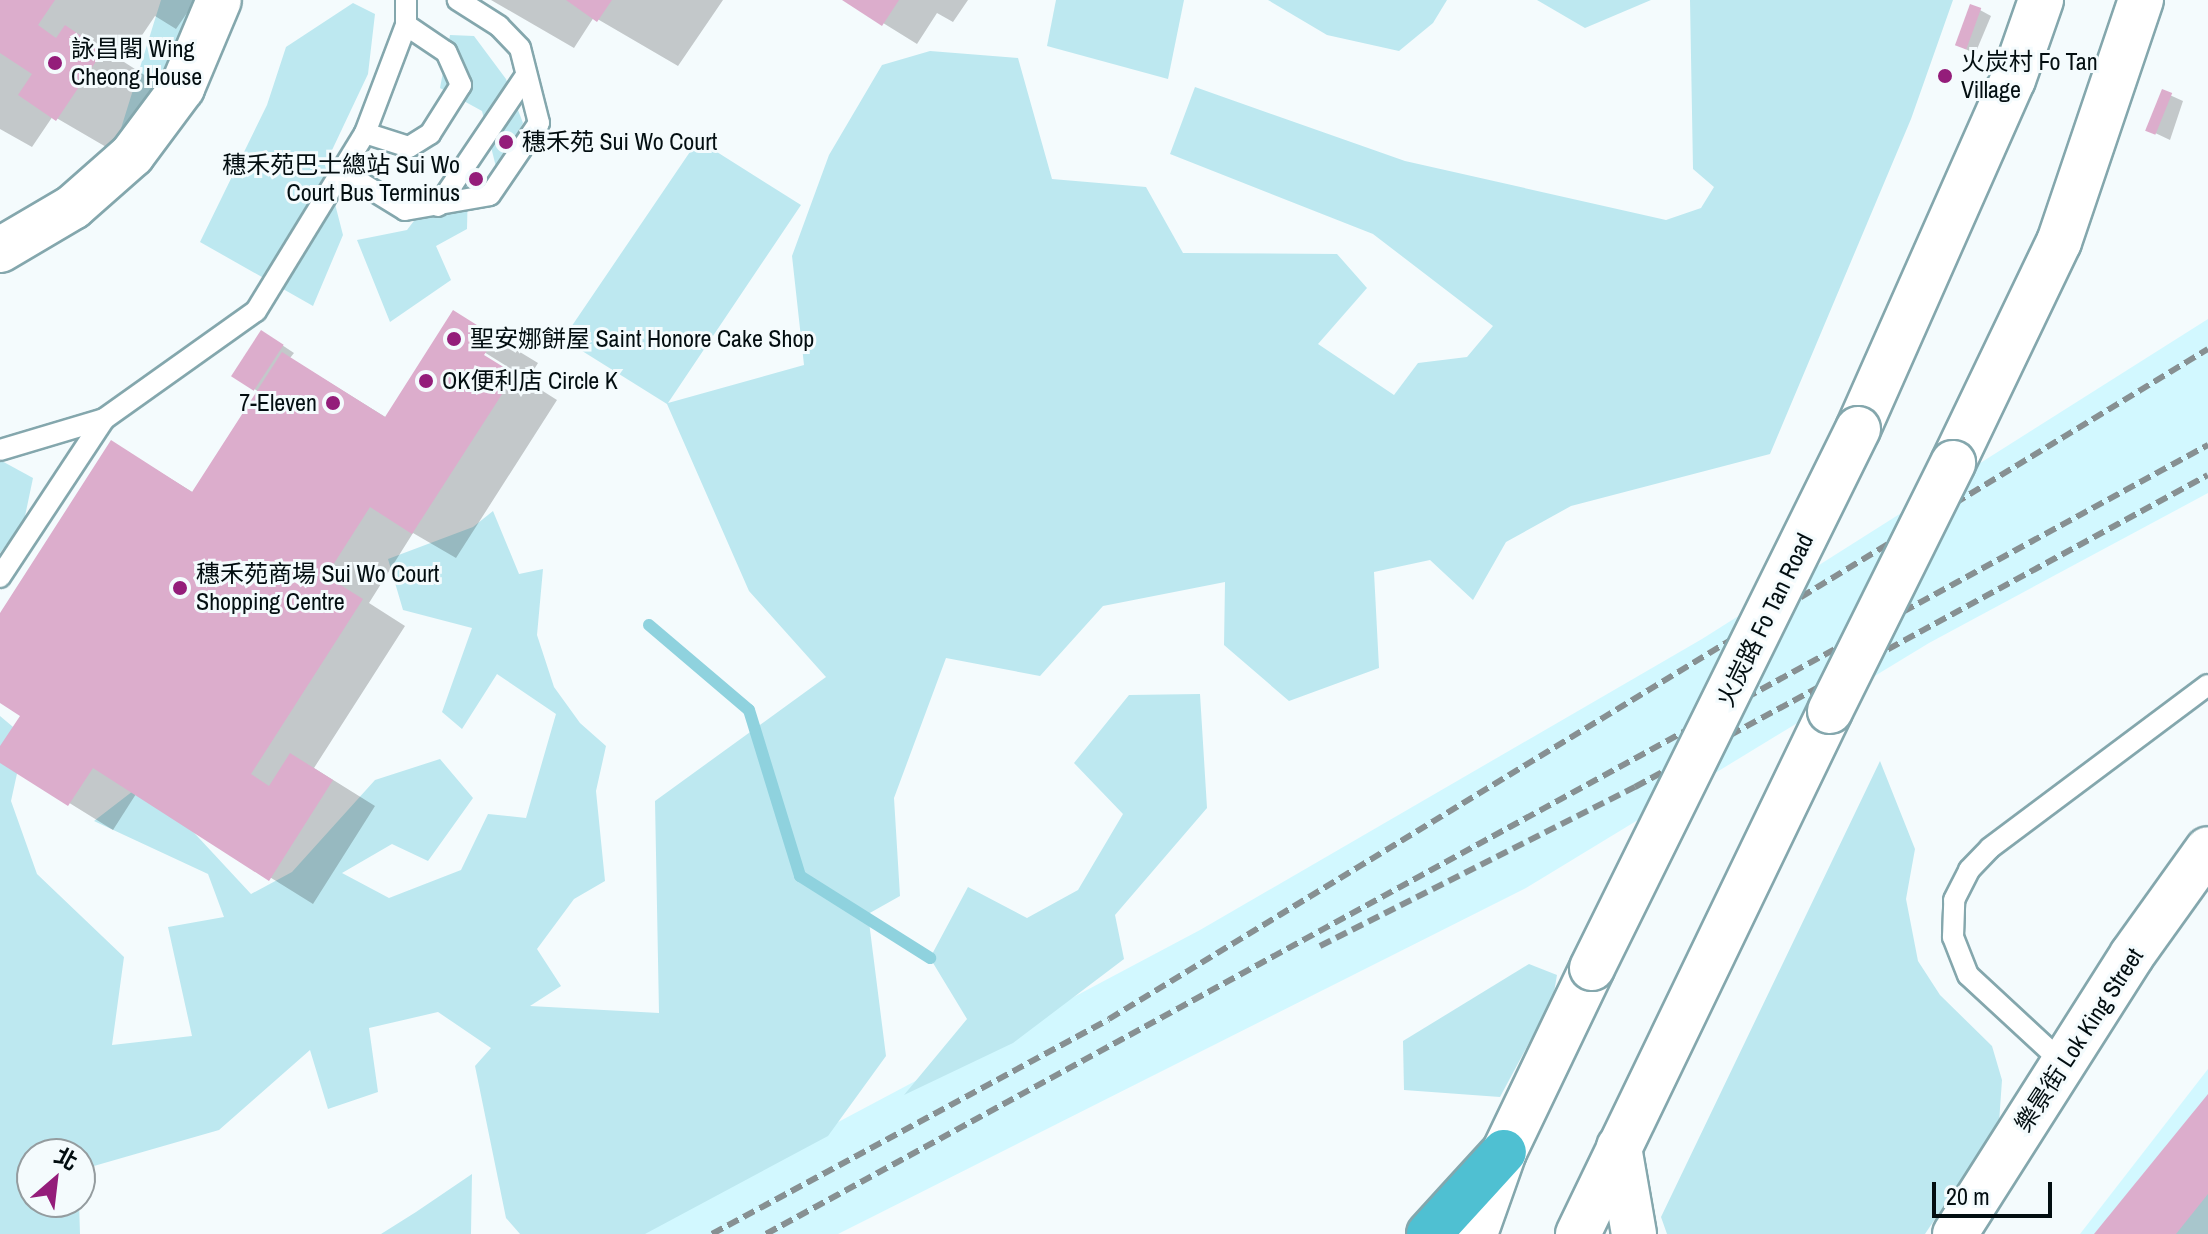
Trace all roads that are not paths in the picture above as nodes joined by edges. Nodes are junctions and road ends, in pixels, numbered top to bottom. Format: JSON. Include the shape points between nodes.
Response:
{"nodes":[{"id":1,"x":219,"y":0,"type":"edge"},
{"id":2,"x":406,"y":0,"type":"edge"},
{"id":3,"x":458,"y":0,"type":"edge"},
{"id":4,"x":2041,"y":0,"type":"edge"},
{"id":5,"x":2141,"y":0,"type":"edge"},
{"id":6,"x":406,"y":25,"type":"junction"},
{"id":7,"x":525,"y":77,"type":"junction"},
{"id":8,"x":365,"y":133,"type":"junction"},
{"id":9,"x":340,"y":170,"type":"junction"},
{"id":10,"x":438,"y":206,"type":"junction"},
{"id":11,"x":0,"y":250,"type":"edge"},
{"id":12,"x":104,"y":419,"type":"junction"},
{"id":13,"x":0,"y":450,"type":"edge"},
{"id":14,"x":0,"y":577,"type":"edge"},
{"id":15,"x":2208,"y":685,"type":"edge"},
{"id":16,"x":2208,"y":849,"type":"edge"},
{"id":17,"x":2063,"y":1063,"type":"junction"},
{"id":18,"x":1619,"y":1145,"type":"junction"},
{"id":19,"x":1504,"y":1152,"type":"junction"},
{"id":20,"x":1429,"y":1234,"type":"edge"},
{"id":21,"x":1475,"y":1234,"type":"edge"},
{"id":22,"x":1578,"y":1234,"type":"edge"},
{"id":23,"x":1634,"y":1234,"type":"edge"},
{"id":24,"x":1955,"y":1234,"type":"edge"}],
"edges":[{"from":1,"to":11,"type":"main road","via":[[182,88],[132,155],[73,207]]},
{"from":2,"to":6,"type":"lane"},
{"from":3,"to":7,"type":"lane","via":[[499,26],[520,48]]},
{"from":4,"to":19,"type":"main road","name":"火炭路 Fo Tan Road","bridge":true,"via":[[2013,80],[1858,429]]},
{"from":5,"to":18,"type":"main road","bridge":true,"via":[[2059,242]]},
{"from":6,"to":8,"type":"lane"},
{"from":6,"to":8,"type":"lane","via":[[446,52],[461,85],[430,134],[409,147]]},
{"from":7,"to":10,"type":"lane"},
{"from":7,"to":10,"type":"lane","via":[[539,123],[494,190]]},
{"from":8,"to":9,"type":"lane"},
{"from":9,"to":10,"type":"lane","via":[[405,210]]},
{"from":9,"to":12,"type":"lane","via":[[256,311]]},
{"from":12,"to":13,"type":"lane"},
{"from":12,"to":14,"type":"lane"},
{"from":15,"to":17,"type":"lane","via":[[1990,848],[1969,870],[1954,900],[1953,937],[1968,975]]},
{"from":16,"to":17,"type":"main road","name":"樂景街 Lok King Street"},
{"from":17,"to":24,"type":"main road","name":"樂景街 Lok King Street"},
{"from":18,"to":22,"type":"main road"},
{"from":18,"to":23,"type":"main road"},
{"from":19,"to":20,"type":"highway"},
{"from":19,"to":21,"type":"main road","name":"火炭路 Fo Tan Road"}]}
